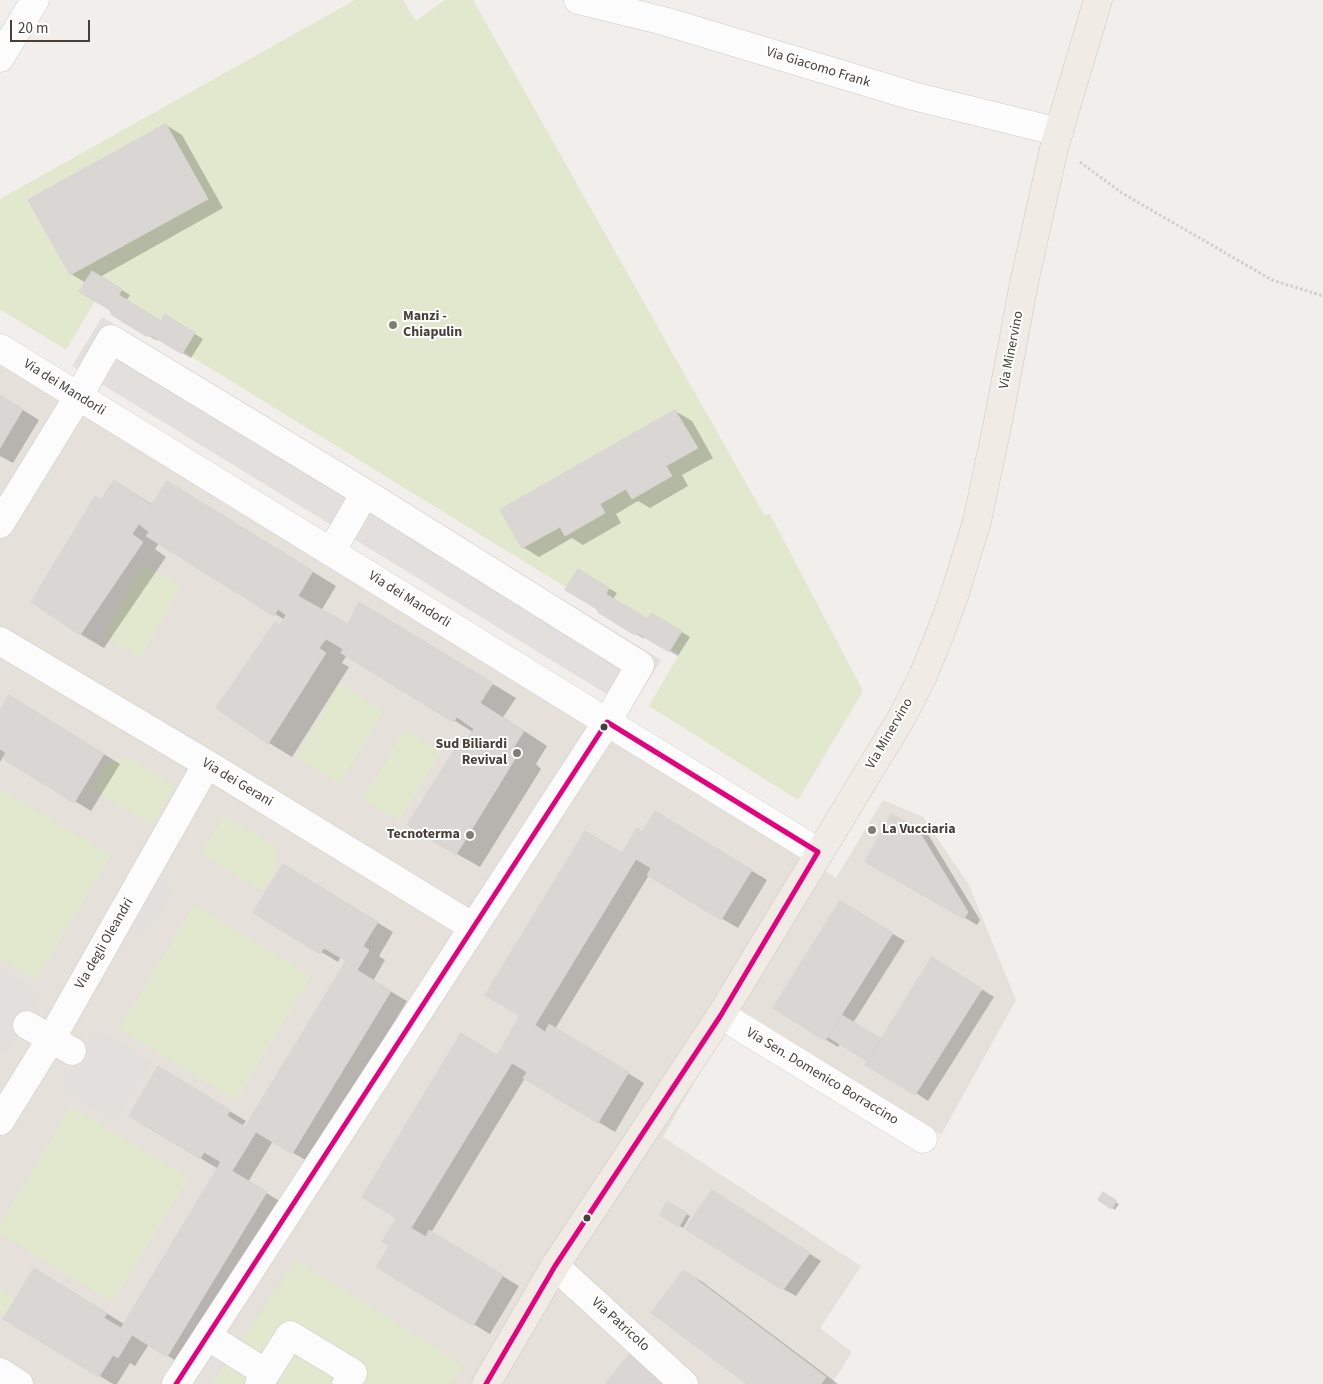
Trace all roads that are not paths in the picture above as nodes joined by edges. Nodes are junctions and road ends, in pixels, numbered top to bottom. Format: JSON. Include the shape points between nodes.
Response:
{"nodes":[{"id":1,"x":35,"y":0,"type":"edge"},
{"id":2,"x":578,"y":0,"type":"edge"},
{"id":3,"x":1098,"y":0,"type":"edge"},
{"id":4,"x":0,"y":58,"type":"edge"},
{"id":5,"x":1057,"y":138,"type":"junction"},
{"id":6,"x":0,"y":348,"type":"edge"},
{"id":7,"x":78,"y":396,"type":"junction"},
{"id":8,"x":365,"y":493,"type":"junction"},
{"id":9,"x":0,"y":524,"type":"edge"},
{"id":10,"x":330,"y":552,"type":"junction"},
{"id":11,"x":0,"y":641,"type":"edge"},
{"id":12,"x":607,"y":722,"type":"junction"},
{"id":13,"x":206,"y":764,"type":"junction"},
{"id":14,"x":818,"y":852,"type":"junction"},
{"id":15,"x":474,"y":927,"type":"junction"},
{"id":16,"x":721,"y":1015,"type":"junction"},
{"id":17,"x":27,"y":1025,"type":"dead end"},
{"id":18,"x":61,"y":1045,"type":"junction"},
{"id":19,"x":0,"y":1122,"type":"edge"},
{"id":20,"x":923,"y":1139,"type":"dead end"},
{"id":21,"x":555,"y":1266,"type":"junction"},
{"id":22,"x":207,"y":1336,"type":"junction"},
{"id":23,"x":0,"y":1372,"type":"edge"},
{"id":24,"x":263,"y":1378,"type":"edge"},
{"id":25,"x":19,"y":1384,"type":"edge"},
{"id":26,"x":176,"y":1384,"type":"edge"},
{"id":27,"x":346,"y":1384,"type":"edge"},
{"id":28,"x":486,"y":1384,"type":"edge"},
{"id":29,"x":684,"y":1384,"type":"edge"}],
"edges":[{"from":1,"to":4,"type":"street"},
{"from":2,"to":5,"type":"street","name":"Via Giacomo Frank","via":[[664,21]]},
{"from":3,"to":5,"type":"main road","name":"Via Minervino"},
{"from":5,"to":14,"type":"main road","name":"Via Minervino","via":[[1024,283],[984,490],[955,593],[923,676],[902,717]]},
{"from":6,"to":7,"type":"street","name":"Via dei Mandorli"},
{"from":7,"to":8,"type":"street","via":[[111,339]]},
{"from":7,"to":9,"type":"street"},
{"from":7,"to":10,"type":"street","name":"Via dei Mandorli"},
{"from":8,"to":10,"type":"street"},
{"from":8,"to":12,"type":"street","via":[[640,665]]},
{"from":10,"to":12,"type":"street","name":"Via dei Mandorli"},
{"from":11,"to":13,"type":"street","name":"Via dei Gerani"},
{"from":12,"to":14,"type":"street","name":"Via dei Mandorli"},
{"from":12,"to":15,"type":"street"},
{"from":13,"to":15,"type":"street","name":"Via dei Gerani"},
{"from":13,"to":18,"type":"street","name":"Via degli Oleandri"},
{"from":14,"to":16,"type":"main road","name":"Via Minervino"},
{"from":15,"to":22,"type":"street"},
{"from":16,"to":20,"type":"street","name":"Via Sen. Domenico Borraccino"},
{"from":16,"to":21,"type":"main road","name":"Via Minervino"},
{"from":17,"to":18,"type":"street"},
{"from":18,"to":19,"type":"street","name":"Via degli Oleandri"},
{"from":21,"to":28,"type":"main road","name":"Via Minervino"},
{"from":21,"to":29,"type":"street","name":"Via Patricolo"},
{"from":22,"to":24,"type":"street"},
{"from":22,"to":26,"type":"street"},
{"from":23,"to":25,"type":"street"},
{"from":24,"to":27,"type":"street","via":[[290,1334],[352,1373]]}]}
